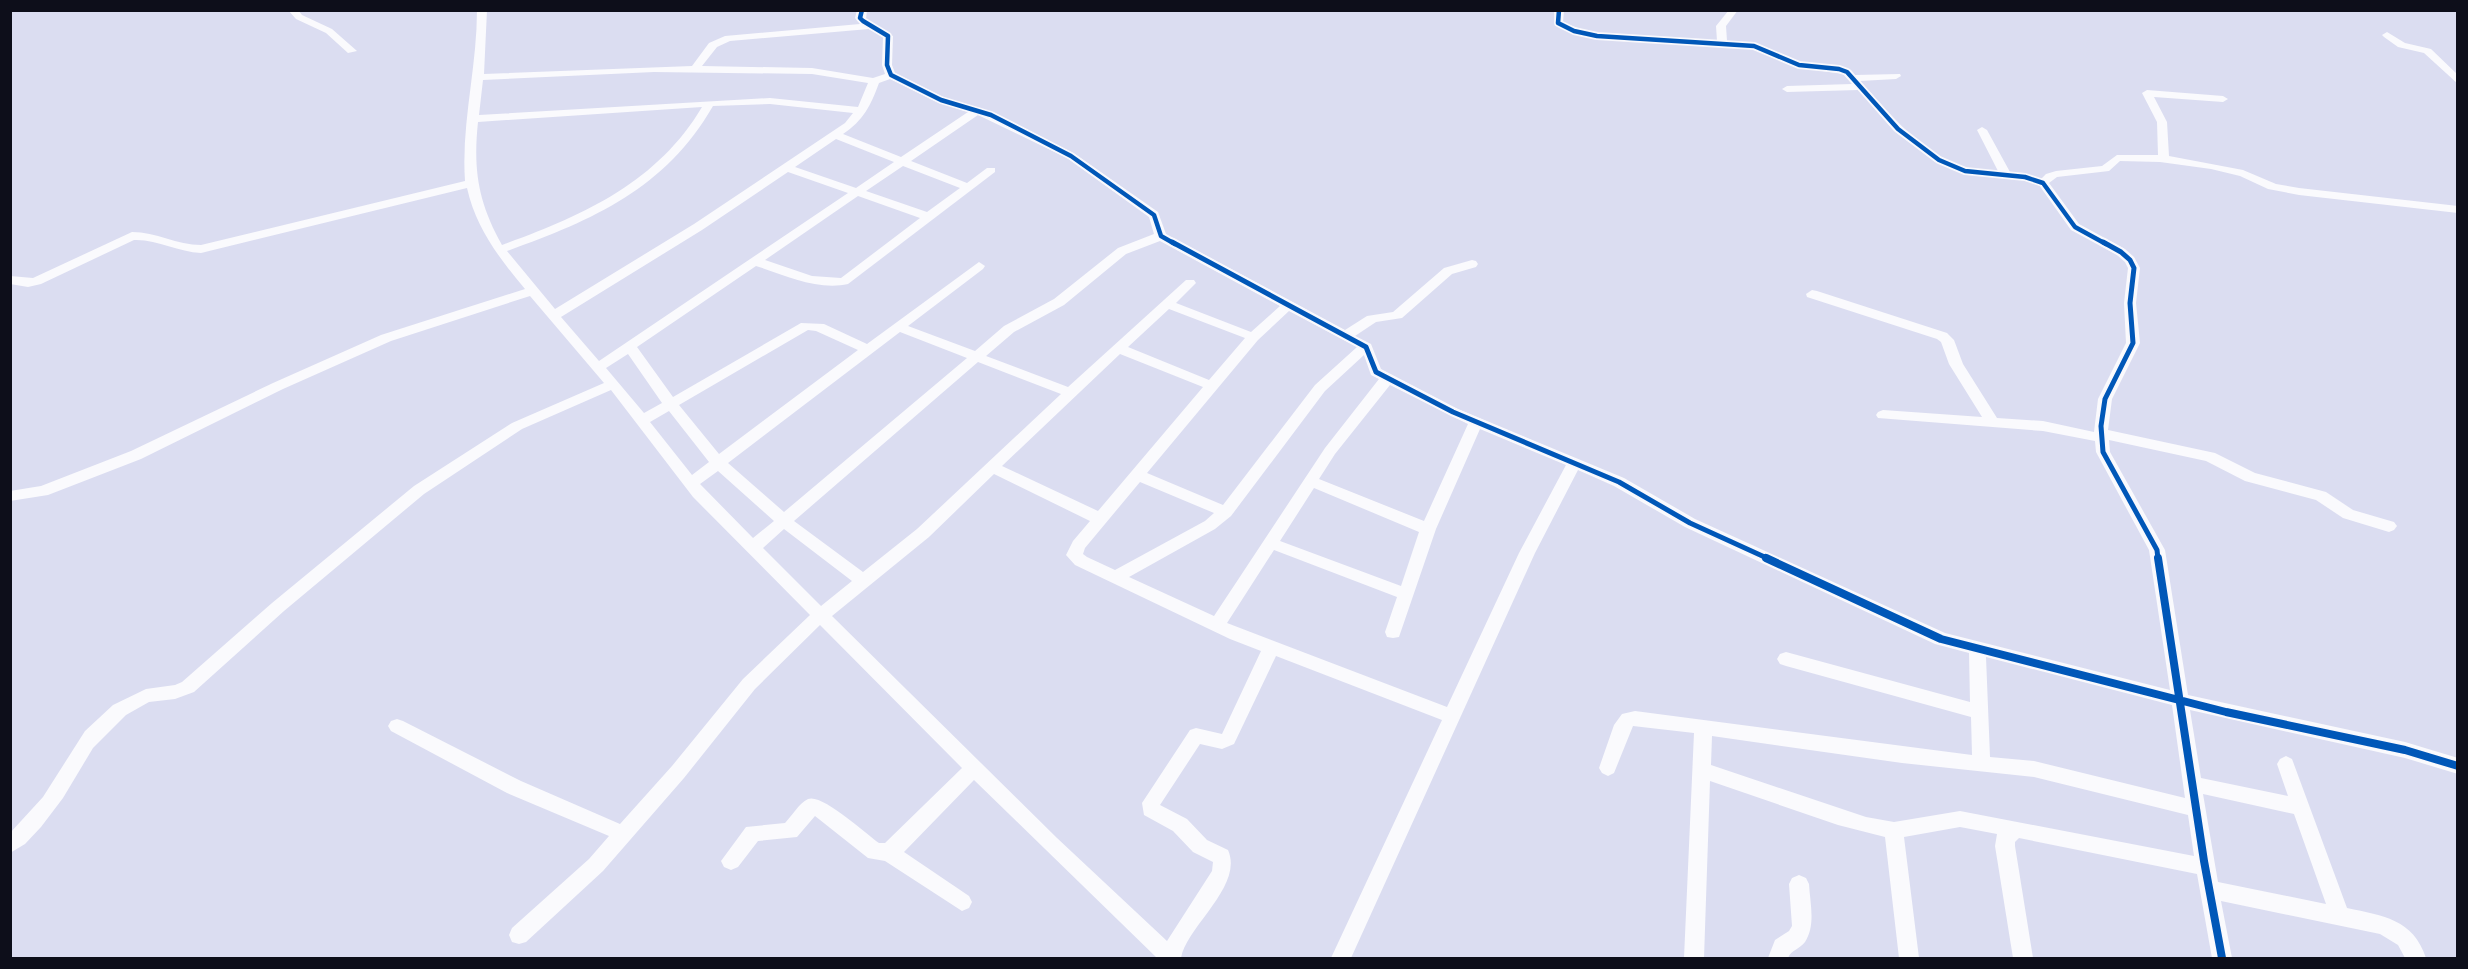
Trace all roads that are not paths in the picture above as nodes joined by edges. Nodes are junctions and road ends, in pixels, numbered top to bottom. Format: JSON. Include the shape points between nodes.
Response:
{"nodes":[{"id":1,"x":292,"y":10,"type":"edge"},
{"id":2,"x":482,"y":10,"type":"edge"},
{"id":3,"x":862,"y":10,"type":"edge"},
{"id":4,"x":1559,"y":10,"type":"edge"},
{"id":5,"x":1734,"y":10,"type":"edge"},
{"id":6,"x":869,"y":26,"type":"junction"},
{"id":7,"x":2387,"y":35,"type":"dead end"},
{"id":8,"x":1722,"y":43,"type":"junction"},
{"id":9,"x":352,"y":51,"type":"dead end"},
{"id":10,"x":694,"y":70,"type":"junction"},
{"id":11,"x":891,"y":75,"type":"junction"},
{"id":12,"x":1896,"y":76,"type":"dead end"},
{"id":13,"x":478,"y":77,"type":"junction"},
{"id":14,"x":1853,"y":78,"type":"junction"},
{"id":15,"x":874,"y":81,"type":"junction"},
{"id":16,"x":2457,"y":81,"type":"edge"},
{"id":17,"x":1860,"y":87,"type":"junction"},
{"id":18,"x":1787,"y":89,"type":"dead end"},
{"id":19,"x":2223,"y":99,"type":"dead end"},
{"id":20,"x":710,"y":103,"type":"junction"},
{"id":21,"x":978,"y":110,"type":"junction"},
{"id":22,"x":862,"y":111,"type":"junction"},
{"id":23,"x":473,"y":119,"type":"junction"},
{"id":24,"x":1982,"y":130,"type":"dead end"},
{"id":25,"x":835,"y":135,"type":"junction"},
{"id":26,"x":2164,"y":160,"type":"junction"},
{"id":27,"x":901,"y":161,"type":"junction"},
{"id":28,"x":788,"y":168,"type":"junction"},
{"id":29,"x":991,"y":170,"type":"dead end"},
{"id":30,"x":2006,"y":175,"type":"junction"},
{"id":31,"x":472,"y":183,"type":"junction"},
{"id":32,"x":2043,"y":183,"type":"junction"},
{"id":33,"x":968,"y":187,"type":"junction"},
{"id":34,"x":856,"y":192,"type":"junction"},
{"id":35,"x":2457,"y":210,"type":"edge"},
{"id":36,"x":929,"y":217,"type":"junction"},
{"id":37,"x":1161,"y":237,"type":"junction"},
{"id":38,"x":499,"y":250,"type":"junction"},
{"id":39,"x":757,"y":262,"type":"junction"},
{"id":40,"x":1472,"y":264,"type":"dead end"},
{"id":41,"x":979,"y":266,"type":"dead end"},
{"id":42,"x":10,"y":280,"type":"edge"},
{"id":43,"x":1190,"y":283,"type":"dead end"},
{"id":44,"x":533,"y":291,"type":"junction"},
{"id":45,"x":1812,"y":294,"type":"dead end"},
{"id":46,"x":1167,"y":304,"type":"junction"},
{"id":47,"x":1289,"y":304,"type":"junction"},
{"id":48,"x":553,"y":316,"type":"junction"},
{"id":49,"x":899,"y":327,"type":"junction"},
{"id":50,"x":1346,"y":336,"type":"junction"},
{"id":51,"x":1253,"y":337,"type":"junction"},
{"id":52,"x":630,"y":347,"type":"junction"},
{"id":53,"x":1366,"y":347,"type":"junction"},
{"id":54,"x":1118,"y":348,"type":"junction"},
{"id":55,"x":869,"y":350,"type":"junction"},
{"id":56,"x":978,"y":357,"type":"junction"},
{"id":57,"x":599,"y":367,"type":"junction"},
{"id":58,"x":1387,"y":379,"type":"junction"},
{"id":59,"x":613,"y":384,"type":"junction"},
{"id":60,"x":1212,"y":386,"type":"junction"},
{"id":61,"x":1071,"y":393,"type":"junction"},
{"id":62,"x":671,"y":403,"type":"junction"},
{"id":63,"x":1884,"y":415,"type":"dead end"},
{"id":64,"x":641,"y":421,"type":"junction"},
{"id":65,"x":1476,"y":422,"type":"junction"},
{"id":66,"x":1993,"y":423,"type":"junction"},
{"id":67,"x":2102,"y":436,"type":"junction"},
{"id":68,"x":719,"y":462,"type":"junction"},
{"id":69,"x":1575,"y":462,"type":"junction"},
{"id":70,"x":992,"y":467,"type":"junction"},
{"id":71,"x":1137,"y":475,"type":"junction"},
{"id":72,"x":1310,"y":481,"type":"junction"},
{"id":73,"x":690,"y":484,"type":"junction"},
{"id":74,"x":10,"y":496,"type":"edge"},
{"id":75,"x":1226,"y":512,"type":"junction"},
{"id":76,"x":1100,"y":519,"type":"junction"},
{"id":77,"x":783,"y":522,"type":"junction"},
{"id":78,"x":2389,"y":526,"type":"dead end"},
{"id":79,"x":1428,"y":529,"type":"junction"},
{"id":80,"x":1270,"y":543,"type":"junction"},
{"id":81,"x":753,"y":547,"type":"junction"},
{"id":82,"x":1116,"y":578,"type":"junction"},
{"id":83,"x":865,"y":582,"type":"junction"},
{"id":84,"x":1406,"y":594,"type":"junction"},
{"id":85,"x":820,"y":616,"type":"junction"},
{"id":86,"x":1217,"y":625,"type":"junction"},
{"id":87,"x":1393,"y":632,"type":"dead end"},
{"id":88,"x":1271,"y":648,"type":"junction"},
{"id":89,"x":1977,"y":650,"type":"junction"},
{"id":90,"x":1786,"y":659,"type":"dead end"},
{"id":91,"x":2180,"y":701,"type":"junction"},
{"id":92,"x":1979,"y":712,"type":"junction"},
{"id":93,"x":1452,"y":716,"type":"junction"},
{"id":94,"x":398,"y":726,"type":"dead end"},
{"id":95,"x":1703,"y":727,"type":"junction"},
{"id":96,"x":1981,"y":762,"type":"junction"},
{"id":97,"x":2286,"y":764,"type":"dead end"},
{"id":98,"x":2457,"y":766,"type":"edge"},
{"id":99,"x":974,"y":768,"type":"junction"},
{"id":100,"x":1608,"y":768,"type":"dead end"},
{"id":101,"x":1702,"y":770,"type":"junction"},
{"id":102,"x":2193,"y":784,"type":"junction"},
{"id":103,"x":2301,"y":807,"type":"junction"},
{"id":104,"x":2197,"y":809,"type":"junction"},
{"id":105,"x":1894,"y":830,"type":"junction"},
{"id":106,"x":2016,"y":830,"type":"junction"},
{"id":107,"x":624,"y":834,"type":"junction"},
{"id":108,"x":10,"y":845,"type":"edge"},
{"id":109,"x":888,"y":852,"type":"junction"},
{"id":110,"x":731,"y":861,"type":"dead end"},
{"id":111,"x":2205,"y":867,"type":"junction"},
{"id":112,"x":1799,"y":884,"type":"dead end"},
{"id":113,"x":2208,"y":889,"type":"junction"},
{"id":114,"x":962,"y":902,"type":"dead end"},
{"id":115,"x":2340,"y":916,"type":"junction"},
{"id":116,"x":519,"y":935,"type":"dead end"},
{"id":117,"x":1169,"y":958,"type":"edge"},
{"id":118,"x":1341,"y":958,"type":"edge"},
{"id":119,"x":1694,"y":958,"type":"edge"},
{"id":120,"x":1778,"y":958,"type":"edge"},
{"id":121,"x":1909,"y":958,"type":"edge"},
{"id":122,"x":2023,"y":958,"type":"edge"},
{"id":123,"x":2222,"y":958,"type":"edge"},
{"id":124,"x":2416,"y":958,"type":"edge"}],
"edges":[{"from":1,"to":9,"type":"street","via":[[330,31]]},
{"from":2,"to":13,"type":"street"},
{"from":3,"to":6,"type":"street","via":[[860,18]]},
{"from":4,"to":8,"type":"street","via":[[1558,23],[1582,33]]},
{"from":5,"to":8,"type":"street","via":[[1721,26]]},
{"from":6,"to":10,"type":"street","via":[[728,38],[713,45]]},
{"from":6,"to":11,"type":"street","via":[[888,36],[887,65]]},
{"from":7,"to":16,"type":"street","via":[[2402,45],[2427,51]]},
{"from":8,"to":14,"type":"street","via":[[1760,47],[1799,65],[1839,69]]},
{"from":10,"to":13,"type":"street"},
{"from":10,"to":15,"type":"street","via":[[812,71]]},
{"from":11,"to":15,"type":"street"},
{"from":11,"to":21,"type":"street","via":[[941,100]]},
{"from":12,"to":14,"type":"street"},
{"from":13,"to":23,"type":"street"},
{"from":14,"to":17,"type":"street"},
{"from":15,"to":22,"type":"street"},
{"from":17,"to":18,"type":"street"},
{"from":17,"to":30,"type":"street","via":[[1898,129],[1939,160],[1965,171]]},
{"from":19,"to":26,"type":"street","via":[[2147,93],[2162,122]]},
{"from":20,"to":22,"type":"street","via":[[800,103]]},
{"from":20,"to":23,"type":"street"},
{"from":20,"to":38,"type":"street","via":[[695,128],[639,185],[563,226]]},
{"from":21,"to":27,"type":"street"},
{"from":21,"to":37,"type":"street","via":[[1092,169],[1154,215]]},
{"from":22,"to":25,"type":"street"},
{"from":23,"to":31,"type":"street"},
{"from":24,"to":30,"type":"street"},
{"from":25,"to":27,"type":"street"},
{"from":25,"to":28,"type":"street"},
{"from":26,"to":32,"type":"street","via":[[2117,158],[2105,169],[2056,174]]},
{"from":26,"to":35,"type":"street","via":[[2238,172],[2276,188]]},
{"from":27,"to":33,"type":"street"},
{"from":27,"to":34,"type":"street"},
{"from":28,"to":34,"type":"street"},
{"from":28,"to":48,"type":"street"},
{"from":29,"to":33,"type":"street"},
{"from":30,"to":32,"type":"street"},
{"from":31,"to":38,"type":"street"},
{"from":31,"to":42,"type":"street","via":[[201,249],[132,236],[37,281]]},
{"from":32,"to":67,"type":"street","via":[[2075,227],[2121,252],[2134,268],[2130,303],[2133,343],[2104,399]]},
{"from":33,"to":36,"type":"street"},
{"from":34,"to":36,"type":"street"},
{"from":34,"to":39,"type":"street"},
{"from":36,"to":39,"type":"street","via":[[844,281],[822,281]]},
{"from":37,"to":47,"type":"street"},
{"from":37,"to":56,"type":"street","via":[[1131,246],[1113,257],[1059,302],[1009,329]]},
{"from":38,"to":44,"type":"street"},
{"from":39,"to":52,"type":"street"},
{"from":40,"to":50,"type":"street","via":[[1448,271],[1397,315],[1372,319]]},
{"from":41,"to":49,"type":"street"},
{"from":43,"to":46,"type":"street"},
{"from":44,"to":48,"type":"street"},
{"from":44,"to":74,"type":"street","via":[[387,338],[101,470],[43,490]]},
{"from":45,"to":66,"type":"street","via":[[1942,336]]},
{"from":46,"to":51,"type":"street"},
{"from":46,"to":54,"type":"street"},
{"from":47,"to":50,"type":"street"},
{"from":47,"to":51,"type":"street"},
{"from":48,"to":57,"type":"street"},
{"from":49,"to":55,"type":"street"},
{"from":49,"to":56,"type":"street"},
{"from":50,"to":53,"type":"street"},
{"from":51,"to":60,"type":"street"},
{"from":52,"to":57,"type":"street"},
{"from":52,"to":62,"type":"street"},
{"from":53,"to":58,"type":"street","via":[[1372,366]]},
{"from":53,"to":75,"type":"street","via":[[1320,388]]},
{"from":54,"to":60,"type":"street"},
{"from":54,"to":61,"type":"street"},
{"from":55,"to":62,"type":"street","via":[[819,327],[806,326]]},
{"from":55,"to":68,"type":"street"},
{"from":56,"to":61,"type":"street"},
{"from":56,"to":77,"type":"street"},
{"from":57,"to":59,"type":"street"},
{"from":58,"to":65,"type":"street"},
{"from":58,"to":72,"type":"street"},
{"from":59,"to":64,"type":"street"},
{"from":59,"to":108,"type":"street","via":[[517,426],[419,490],[188,687],[178,693],[153,694],[130,702],[81,747],[68,774],[38,816]]},
{"from":60,"to":71,"type":"street"},
{"from":61,"to":70,"type":"street"},
{"from":62,"to":64,"type":"street"},
{"from":62,"to":68,"type":"street"},
{"from":63,"to":66,"type":"street"},
{"from":64,"to":73,"type":"street"},
{"from":65,"to":69,"type":"street"},
{"from":65,"to":79,"type":"street"},
{"from":66,"to":67,"type":"street"},
{"from":67,"to":78,"type":"street","via":[[2210,457],[2250,477],[2321,496],[2348,514]]},
{"from":67,"to":91,"type":"street","via":[[2103,452],[2157,550]]},
{"from":68,"to":73,"type":"street"},
{"from":68,"to":77,"type":"street"},
{"from":69,"to":89,"type":"street","via":[[1700,528],[1941,639]]},
{"from":69,"to":93,"type":"street","via":[[1527,553]]},
{"from":70,"to":76,"type":"street"},
{"from":70,"to":83,"type":"street"},
{"from":71,"to":75,"type":"street"},
{"from":71,"to":76,"type":"street"},
{"from":72,"to":79,"type":"street"},
{"from":72,"to":80,"type":"street"},
{"from":73,"to":81,"type":"street"},
{"from":75,"to":82,"type":"street"},
{"from":76,"to":82,"type":"street","via":[[1074,555]]},
{"from":77,"to":81,"type":"street"},
{"from":77,"to":83,"type":"street"},
{"from":79,"to":84,"type":"street"},
{"from":80,"to":84,"type":"street"},
{"from":80,"to":86,"type":"street"},
{"from":81,"to":85,"type":"street"},
{"from":82,"to":86,"type":"street"},
{"from":83,"to":85,"type":"street"},
{"from":84,"to":87,"type":"street"},
{"from":85,"to":99,"type":"street"},
{"from":85,"to":107,"type":"street","via":[[749,684]]},
{"from":86,"to":88,"type":"street"},
{"from":88,"to":93,"type":"street"},
{"from":88,"to":117,"type":"street","via":[[1228,739],[1222,742],[1196,735],[1150,803],[1150,809],[1180,825],[1200,846],[1221,856],[1223,861],[1221,873]]},
{"from":89,"to":91,"type":"street"},
{"from":89,"to":92,"type":"street"},
{"from":90,"to":92,"type":"street"},
{"from":91,"to":98,"type":"street","via":[[2380,744]]},
{"from":91,"to":102,"type":"street"},
{"from":92,"to":96,"type":"street"},
{"from":93,"to":118,"type":"street"},
{"from":94,"to":107,"type":"street","via":[[514,787]]},
{"from":95,"to":96,"type":"street"},
{"from":95,"to":100,"type":"street","via":[[1628,719]]},
{"from":95,"to":101,"type":"street"},
{"from":96,"to":104,"type":"street","via":[[2034,769]]},
{"from":97,"to":103,"type":"street"},
{"from":99,"to":109,"type":"street"},
{"from":99,"to":117,"type":"street"},
{"from":101,"to":105,"type":"street","via":[[1838,817]]},
{"from":101,"to":119,"type":"street"},
{"from":102,"to":103,"type":"street"},
{"from":102,"to":104,"type":"street"},
{"from":103,"to":115,"type":"street"},
{"from":104,"to":111,"type":"street"},
{"from":105,"to":106,"type":"street","via":[[1960,819]]},
{"from":105,"to":121,"type":"street"},
{"from":106,"to":111,"type":"street"},
{"from":106,"to":122,"type":"street","via":[[2006,838],[2005,846]]},
{"from":107,"to":116,"type":"street"},
{"from":109,"to":110,"type":"street","via":[[875,852],[812,806],[790,831],[753,833]]},
{"from":109,"to":114,"type":"street"},
{"from":111,"to":113,"type":"street"},
{"from":112,"to":120,"type":"street","via":[[1802,928],[1796,938],[1782,947]]},
{"from":113,"to":115,"type":"street"},
{"from":113,"to":123,"type":"street"},
{"from":115,"to":124,"type":"street","via":[[2395,930],[2411,946]]}]}
